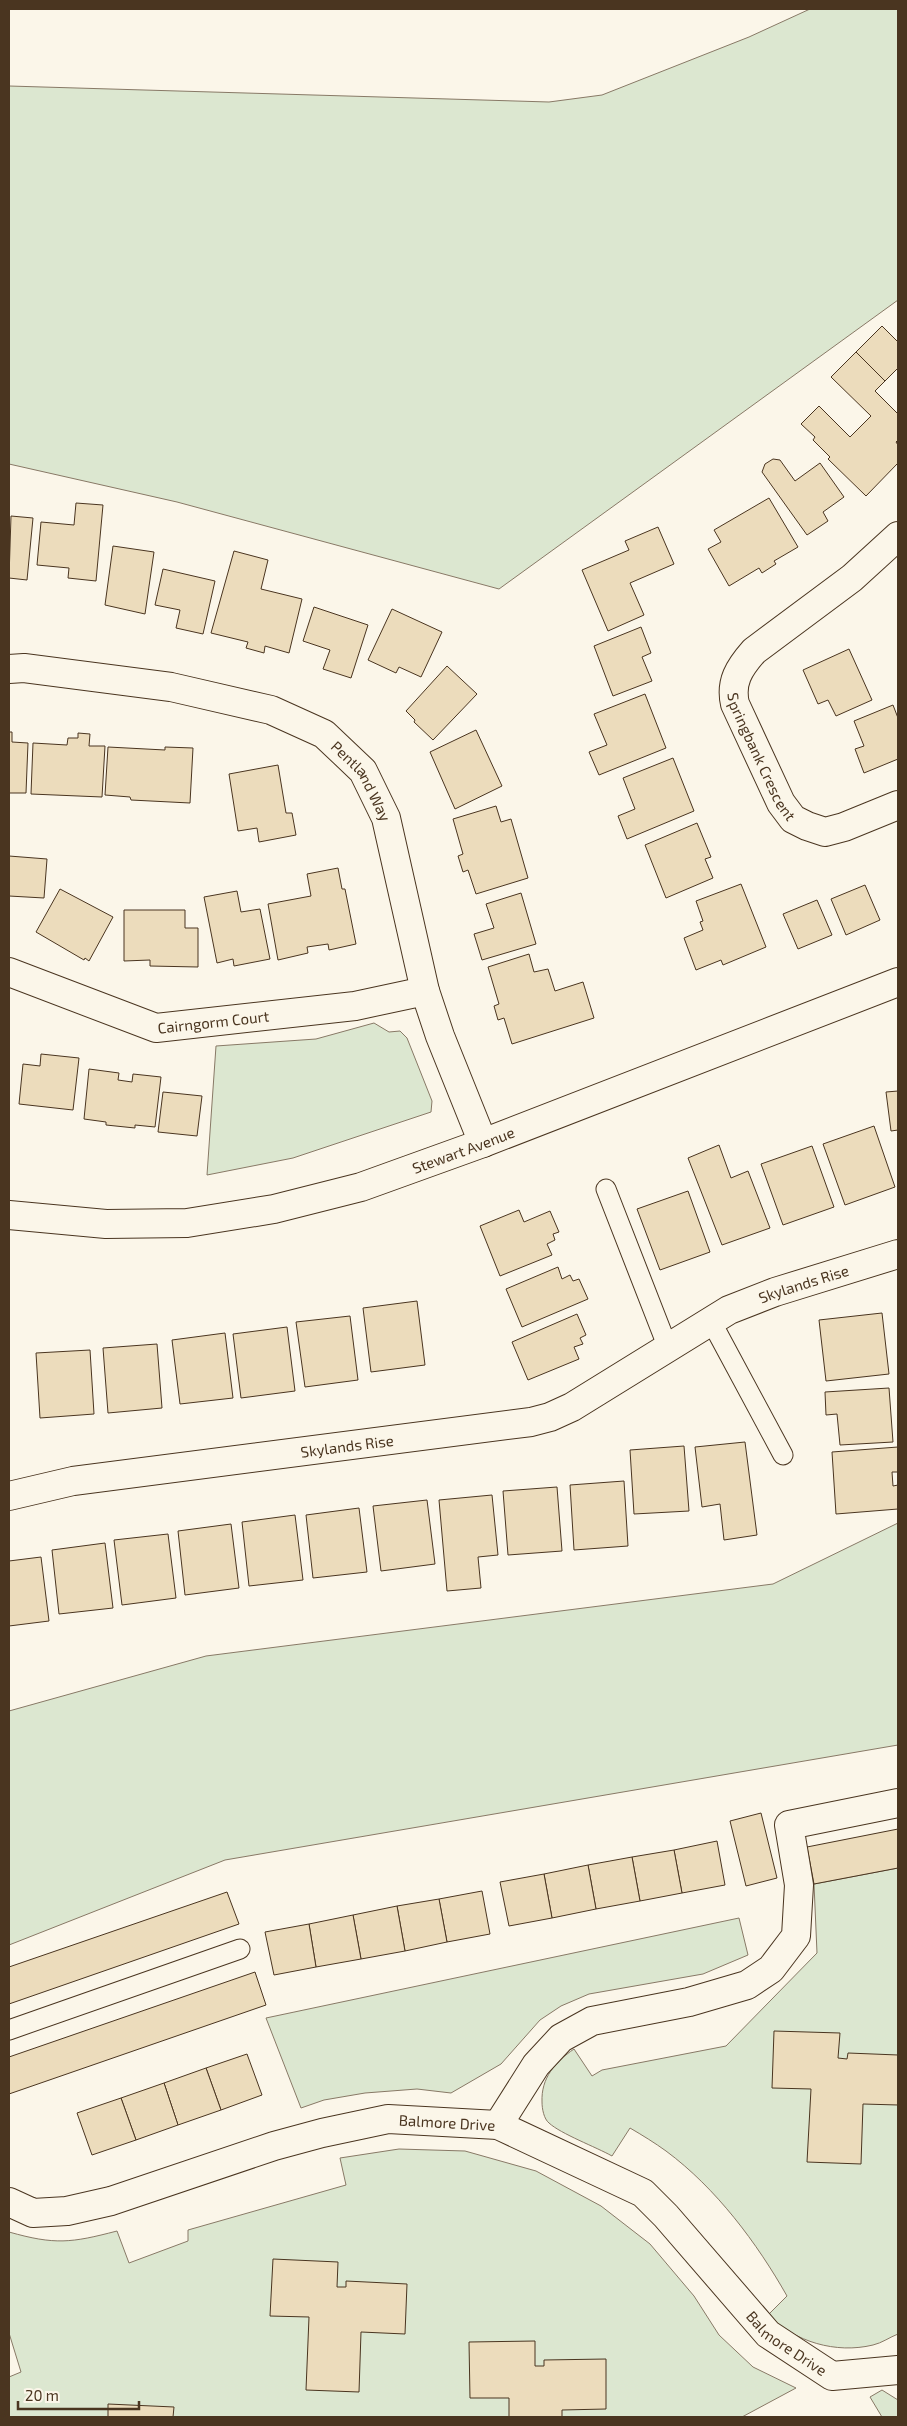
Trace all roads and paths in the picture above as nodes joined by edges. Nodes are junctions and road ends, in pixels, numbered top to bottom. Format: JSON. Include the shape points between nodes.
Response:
{"nodes":[{"id":1,"x":898,"y":536,"type":"edge"},
{"id":2,"x":9,"y":668,"type":"edge"},
{"id":3,"x":898,"y":805,"type":"edge"},
{"id":4,"x":9,"y":972,"type":"edge"},
{"id":5,"x":898,"y":982,"type":"edge"},
{"id":6,"x":425,"y":991,"type":"junction"},
{"id":7,"x":483,"y":1143,"type":"junction"},
{"id":8,"x":606,"y":1189,"type":"dead end"},
{"id":9,"x":9,"y":1215,"type":"edge"},
{"id":10,"x":898,"y":1254,"type":"edge"},
{"id":11,"x":711,"y":1321,"type":"junction"},
{"id":12,"x":668,"y":1348,"type":"junction"},
{"id":13,"x":783,"y":1455,"type":"dead end"},
{"id":14,"x":9,"y":1496,"type":"edge"},
{"id":15,"x":898,"y":1803,"type":"edge"},
{"id":16,"x":240,"y":1949,"type":"dead end"},
{"id":17,"x":9,"y":2030,"type":"edge"},
{"id":18,"x":498,"y":2125,"type":"junction"},
{"id":19,"x":9,"y":2202,"type":"edge"},
{"id":20,"x":898,"y":2370,"type":"edge"}],
"edges":[{"from":1,"to":3,"type":"street","name":"Springbank Crescent","via":[[852,578],[754,651],[741,666],[732,691],[781,803],[793,818],[825,832]]},
{"from":2,"to":6,"type":"street","name":"Pentland Way","via":[[171,687],[271,710],[324,734],[363,771],[386,818]]},
{"from":4,"to":6,"type":"street","name":"Cairngorm Court","via":[[156,1028],[355,1006]]},
{"from":5,"to":7,"type":"street","name":"Stewart Avenue"},
{"from":6,"to":7,"type":"street","name":"Pentland Way"},
{"from":7,"to":9,"type":"street","name":"Stewart Avenue","via":[[361,1187],[274,1209],[188,1223],[106,1224]]},
{"from":8,"to":12,"type":"lane"},
{"from":10,"to":11,"type":"street","name":"Skylands Rise","via":[[775,1292],[729,1310]]},
{"from":11,"to":12,"type":"street","name":"Skylands Rise"},
{"from":11,"to":13,"type":"lane"},
{"from":12,"to":14,"type":"street","name":"Skylands Rise","via":[[572,1407],[531,1422],[73,1481]]},
{"from":15,"to":18,"type":"street","via":[[790,1825],[799,1885],[796,1936],[771,1969],[747,1985],[689,2002],[592,2020],[561,2038],[536,2064]]},
{"from":16,"to":17,"type":"lane"},
{"from":18,"to":19,"type":"street","name":"Balmore Drive","via":[[388,2119],[274,2146],[110,2201],[67,2211],[33,2213]]},
{"from":18,"to":20,"type":"street","name":"Balmore Drive","via":[[643,2193],[768,2334],[832,2376]]}]}
